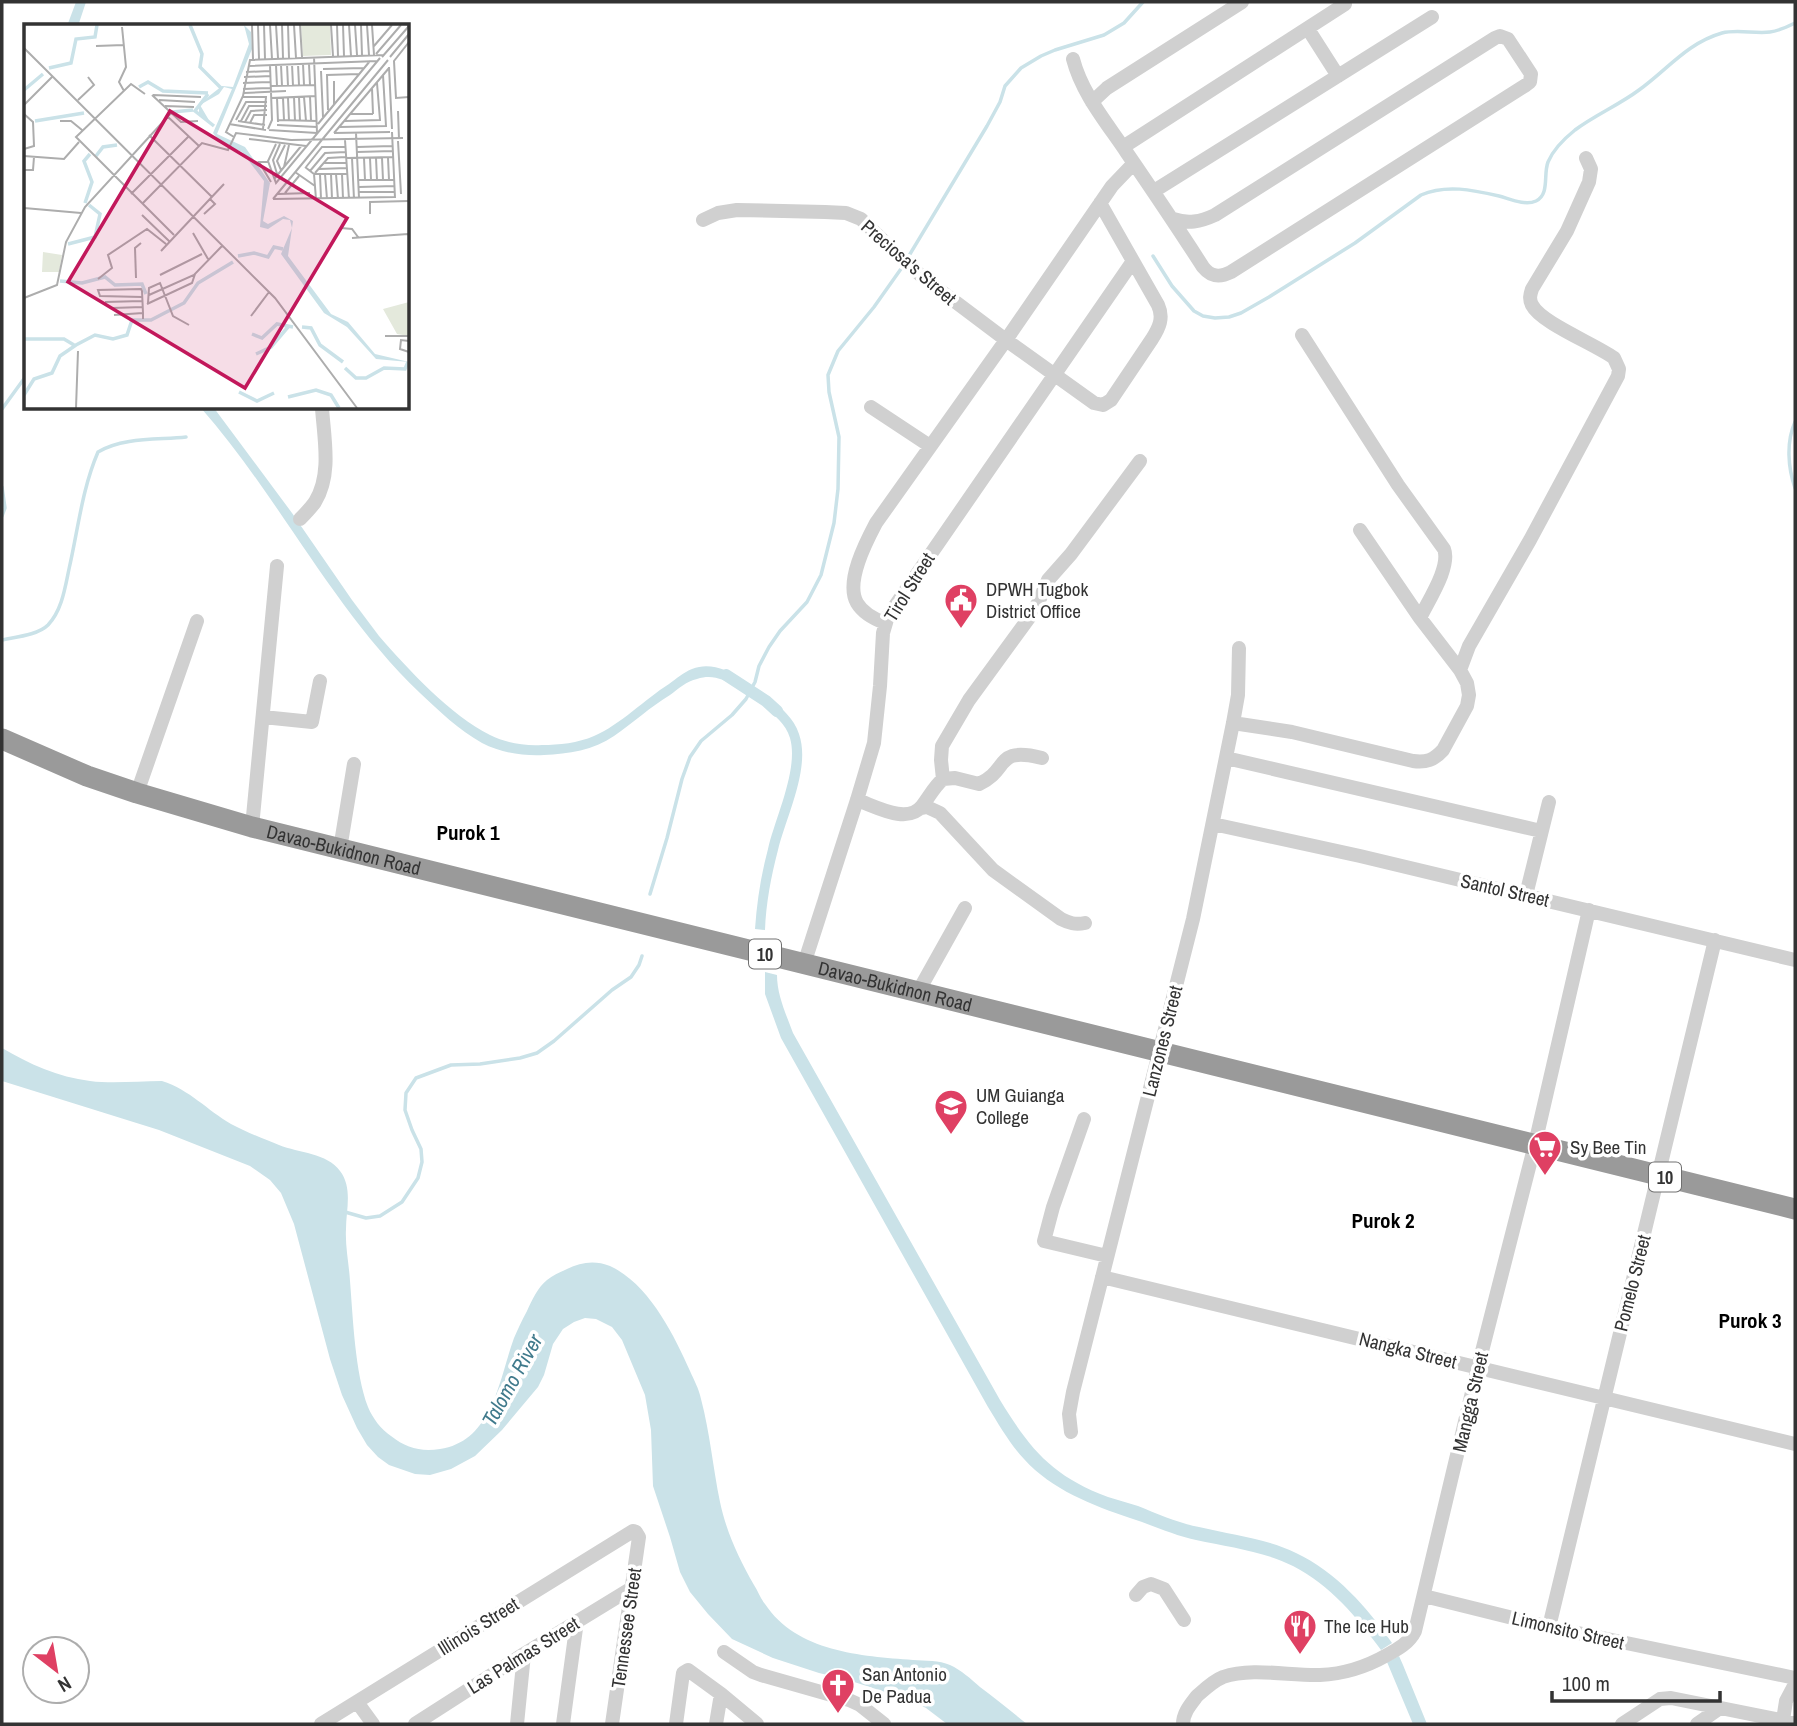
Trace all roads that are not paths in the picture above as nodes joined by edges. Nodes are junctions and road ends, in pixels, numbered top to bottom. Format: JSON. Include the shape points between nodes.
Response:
{"nodes":[{"id":1,"x":1228,"y":2,"type":"edge"},
{"id":2,"x":1242,"y":2,"type":"edge"},
{"id":3,"x":1345,"y":4,"type":"dead end"},
{"id":4,"x":1220,"y":16,"type":"junction"},
{"id":5,"x":1432,"y":18,"type":"dead end"},
{"id":6,"x":1308,"y":29,"type":"junction"},
{"id":7,"x":1073,"y":59,"type":"dead end"},
{"id":8,"x":1338,"y":76,"type":"junction"},
{"id":9,"x":1092,"y":102,"type":"junction"},
{"id":10,"x":1123,"y":148,"type":"junction"},
{"id":11,"x":1586,"y":158,"type":"dead end"},
{"id":12,"x":1134,"y":163,"type":"junction"},
{"id":13,"x":1154,"y":191,"type":"junction"},
{"id":14,"x":1100,"y":203,"type":"junction"},
{"id":15,"x":1173,"y":219,"type":"junction"},
{"id":16,"x":703,"y":220,"type":"dead end"},
{"id":17,"x":1133,"y":261,"type":"junction"},
{"id":18,"x":1302,"y":335,"type":"dead end"},
{"id":19,"x":1006,"y":340,"type":"junction"},
{"id":20,"x":1054,"y":374,"type":"junction"},
{"id":21,"x":871,"y":407,"type":"dead end"},
{"id":22,"x":322,"y":410,"type":"edge"},
{"id":23,"x":930,"y":446,"type":"junction"},
{"id":24,"x":1140,"y":461,"type":"dead end"},
{"id":25,"x":300,"y":519,"type":"dead end"},
{"id":26,"x":1360,"y":530,"type":"dead end"},
{"id":27,"x":277,"y":566,"type":"dead end"},
{"id":28,"x":1420,"y":618,"type":"junction"},
{"id":29,"x":197,"y":621,"type":"dead end"},
{"id":30,"x":884,"y":623,"type":"junction"},
{"id":31,"x":1238,"y":648,"type":"dead end"},
{"id":32,"x":1460,"y":670,"type":"junction"},
{"id":33,"x":320,"y":681,"type":"dead end"},
{"id":34,"x":263,"y":717,"type":"junction"},
{"id":35,"x":1233,"y":723,"type":"junction"},
{"id":36,"x":2,"y":739,"type":"edge"},
{"id":37,"x":1042,"y":758,"type":"dead end"},
{"id":38,"x":1226,"y":758,"type":"junction"},
{"id":39,"x":354,"y":764,"type":"dead end"},
{"id":40,"x":943,"y":779,"type":"junction"},
{"id":41,"x":137,"y":793,"type":"junction"},
{"id":42,"x":858,"y":800,"type":"junction"},
{"id":43,"x":1549,"y":802,"type":"dead end"},
{"id":44,"x":922,"y":808,"type":"junction"},
{"id":45,"x":1213,"y":824,"type":"junction"},
{"id":46,"x":253,"y":827,"type":"junction"},
{"id":47,"x":1541,"y":831,"type":"junction"},
{"id":48,"x":340,"y":849,"type":"junction"},
{"id":49,"x":1526,"y":895,"type":"junction"},
{"id":50,"x":965,"y":908,"type":"dead end"},
{"id":51,"x":1588,"y":910,"type":"junction"},
{"id":52,"x":1085,"y":923,"type":"dead end"},
{"id":53,"x":1715,"y":940,"type":"junction"},
{"id":54,"x":1795,"y":960,"type":"edge"},
{"id":55,"x":804,"y":964,"type":"junction"},
{"id":56,"x":918,"y":992,"type":"junction"},
{"id":57,"x":1159,"y":1051,"type":"junction"},
{"id":58,"x":1084,"y":1119,"type":"dead end"},
{"id":59,"x":1535,"y":1144,"type":"junction"},
{"id":60,"x":1658,"y":1175,"type":"junction"},
{"id":61,"x":1795,"y":1209,"type":"edge"},
{"id":62,"x":1108,"y":1256,"type":"junction"},
{"id":63,"x":1102,"y":1277,"type":"junction"},
{"id":64,"x":1478,"y":1367,"type":"junction"},
{"id":65,"x":1604,"y":1398,"type":"junction"},
{"id":66,"x":1071,"y":1432,"type":"dead end"},
{"id":67,"x":1795,"y":1444,"type":"edge"},
{"id":68,"x":636,"y":1532,"type":"joint"},
{"id":69,"x":632,"y":1588,"type":"junction"},
{"id":70,"x":1136,"y":1595,"type":"dead end"},
{"id":71,"x":1424,"y":1596,"type":"junction"},
{"id":72,"x":1184,"y":1620,"type":"dead end"},
{"id":73,"x":577,"y":1622,"type":"junction"},
{"id":74,"x":1549,"y":1627,"type":"junction"},
{"id":75,"x":724,"y":1652,"type":"dead end"},
{"id":76,"x":524,"y":1654,"type":"junction"},
{"id":77,"x":1795,"y":1678,"type":"edge"},
{"id":78,"x":1795,"y":1684,"type":"edge"},
{"id":79,"x":721,"y":1694,"type":"junction"},
{"id":80,"x":357,"y":1702,"type":"junction"},
{"id":81,"x":1720,"y":1708,"type":"junction"},
{"id":82,"x":517,"y":1720,"type":"edge"},
{"id":83,"x":1789,"y":1721,"type":"edge"},
{"id":84,"x":321,"y":1724,"type":"edge"},
{"id":85,"x":373,"y":1724,"type":"edge"},
{"id":86,"x":415,"y":1724,"type":"edge"},
{"id":87,"x":503,"y":1724,"type":"edge"},
{"id":88,"x":563,"y":1724,"type":"edge"},
{"id":89,"x":612,"y":1724,"type":"edge"},
{"id":90,"x":676,"y":1724,"type":"edge"},
{"id":91,"x":716,"y":1724,"type":"edge"},
{"id":92,"x":757,"y":1724,"type":"edge"},
{"id":93,"x":884,"y":1724,"type":"edge"},
{"id":94,"x":1183,"y":1724,"type":"edge"},
{"id":95,"x":1622,"y":1724,"type":"edge"},
{"id":96,"x":1697,"y":1724,"type":"edge"}],
"edges":[{"from":1,"to":4,"type":"street"},
{"from":2,"to":4,"type":"street"},
{"from":3,"to":6,"type":"street"},
{"from":4,"to":9,"type":"street"},
{"from":5,"to":8,"type":"street"},
{"from":6,"to":8,"type":"street"},
{"from":6,"to":10,"type":"street"},
{"from":7,"to":9,"type":"street"},
{"from":8,"to":13,"type":"street"},
{"from":9,"to":10,"type":"street"},
{"from":10,"to":12,"type":"street"},
{"from":11,"to":32,"type":"street","via":[[1591,169],[1589,182],[1567,232],[1530,295],[1533,307],[1543,317],[1614,358],[1618,376]]},
{"from":12,"to":13,"type":"street"},
{"from":12,"to":14,"type":"street"},
{"from":13,"to":15,"type":"street"},
{"from":14,"to":17,"type":"street"},
{"from":14,"to":19,"type":"street"},
{"from":15,"to":15,"type":"street","via":[[1208,273],[1225,275],[1526,85],[1530,70],[1508,39],[1495,38],[1215,215],[1196,222]]},
{"from":16,"to":19,"type":"street","name":"Preciosa's Street","via":[[737,210],[846,213],[861,219],[912,268]]},
{"from":17,"to":20,"type":"street","name":"Tirol Street"},
{"from":17,"to":20,"type":"street","name":"Preciosa's Street","via":[[1162,316],[1158,330],[1111,400],[1103,405],[1094,403]]},
{"from":18,"to":28,"type":"street","via":[[1447,555]]},
{"from":19,"to":20,"type":"street","name":"Preciosa's Street"},
{"from":19,"to":23,"type":"street"},
{"from":20,"to":30,"type":"street","name":"Tirol Street"},
{"from":21,"to":23,"type":"street"},
{"from":22,"to":25,"type":"street","via":[[324,483]]},
{"from":23,"to":30,"type":"street","via":[[876,523],[859,561],[856,601]]},
{"from":24,"to":40,"type":"street","via":[[1048,580],[1031,615],[969,700],[942,746]]},
{"from":26,"to":28,"type":"street"},
{"from":27,"to":34,"type":"street"},
{"from":28,"to":32,"type":"street"},
{"from":29,"to":41,"type":"street"},
{"from":30,"to":42,"type":"street","name":"Tirol Street","via":[[874,743]]},
{"from":31,"to":35,"type":"street","name":"Lanzones Street"},
{"from":32,"to":35,"type":"street","via":[[1467,683],[1467,706],[1443,750],[1427,761]]},
{"from":33,"to":34,"type":"street","via":[[312,722]]},
{"from":34,"to":46,"type":"street"},
{"from":35,"to":38,"type":"street","name":"Lanzones Street"},
{"from":36,"to":41,"type":"highway","name":"Davao-Bukidnon Road","number":"10"},
{"from":37,"to":40,"type":"street","via":[[1012,756],[979,784]]},
{"from":38,"to":45,"type":"street","name":"Lanzones Street"},
{"from":38,"to":47,"type":"street"},
{"from":39,"to":48,"type":"street"},
{"from":40,"to":44,"type":"street"},
{"from":41,"to":46,"type":"highway","name":"Davao-Bukidnon Road","number":"10"},
{"from":42,"to":44,"type":"street","via":[[899,814]]},
{"from":42,"to":55,"type":"street","name":"Tirol Street"},
{"from":43,"to":47,"type":"street"},
{"from":44,"to":52,"type":"street","via":[[940,813],[993,870],[1061,919]]},
{"from":45,"to":49,"type":"street","name":"Santol Street"},
{"from":45,"to":57,"type":"street","name":"Lanzones Street"},
{"from":46,"to":48,"type":"highway","name":"Davao-Bukidnon Road","number":"10"},
{"from":47,"to":49,"type":"street"},
{"from":48,"to":55,"type":"highway","name":"Davao-Bukidnon Road","number":"10"},
{"from":49,"to":51,"type":"street","name":"Santol Street"},
{"from":50,"to":56,"type":"street"},
{"from":51,"to":53,"type":"street","name":"Santol Street"},
{"from":51,"to":59,"type":"street","name":"Mangga Street"},
{"from":53,"to":54,"type":"street","name":"Santol Street"},
{"from":53,"to":60,"type":"street","name":"Pomelo Street"},
{"from":55,"to":56,"type":"highway","name":"Davao-Bukidnon Road","number":"10"},
{"from":56,"to":57,"type":"highway","name":"Davao-Bukidnon Road","number":"10"},
{"from":57,"to":59,"type":"highway","name":"Davao-Bukidnon Road","number":"10"},
{"from":57,"to":62,"type":"street","name":"Lanzones Street"},
{"from":58,"to":62,"type":"street","via":[[1044,1241]]},
{"from":59,"to":60,"type":"highway","name":"Davao-Bukidnon Road","number":"10"},
{"from":59,"to":64,"type":"street","name":"Mangga Street"},
{"from":60,"to":61,"type":"highway","name":"Davao-Bukidnon Road","number":"10"},
{"from":60,"to":65,"type":"street","name":"Pomelo Street"},
{"from":62,"to":63,"type":"street","name":"Lanzones Street"},
{"from":63,"to":64,"type":"street","name":"Nangka Street"},
{"from":63,"to":66,"type":"street","name":"Lanzones Street","via":[[1073,1392]]},
{"from":64,"to":65,"type":"street","name":"Nangka Street"},
{"from":64,"to":71,"type":"street","name":"Mangga Street"},
{"from":65,"to":67,"type":"street","name":"Nangka Street"},
{"from":65,"to":74,"type":"street","name":"Pomelo Street"},
{"from":68,"to":69,"type":"street","name":"Tennessee Street"},
{"from":68,"to":80,"type":"street","name":"Illinois Street"},
{"from":69,"to":73,"type":"street","name":"Las Palmas Street"},
{"from":69,"to":89,"type":"street","name":"Tennessee Street"},
{"from":70,"to":72,"type":"street","via":[[1151,1584],[1164,1589]]},
{"from":71,"to":74,"type":"street","name":"Limonsito Street"},
{"from":71,"to":94,"type":"street","name":"Mangga Street","via":[[1412,1637],[1379,1659],[1332,1674],[1222,1677],[1196,1698],[1183,1716]]},
{"from":73,"to":76,"type":"street","name":"Las Palmas Street"},
{"from":73,"to":88,"type":"street"},
{"from":74,"to":77,"type":"street","name":"Limonsito Street"},
{"from":75,"to":93,"type":"street","via":[[753,1672],[854,1702]]},
{"from":76,"to":82,"type":"street"},
{"from":76,"to":86,"type":"street","name":"Las Palmas Street"},
{"from":78,"to":83,"type":"street","via":[[1786,1701]]},
{"from":79,"to":90,"type":"street","via":[[686,1670]]},
{"from":79,"to":91,"type":"street"},
{"from":79,"to":92,"type":"street"},
{"from":80,"to":84,"type":"street","name":"Illinois Street"},
{"from":80,"to":85,"type":"street"},
{"from":81,"to":83,"type":"street"},
{"from":81,"to":95,"type":"street","via":[[1660,1699]]},
{"from":81,"to":96,"type":"street"},
{"from":82,"to":87,"type":"street"}]}
